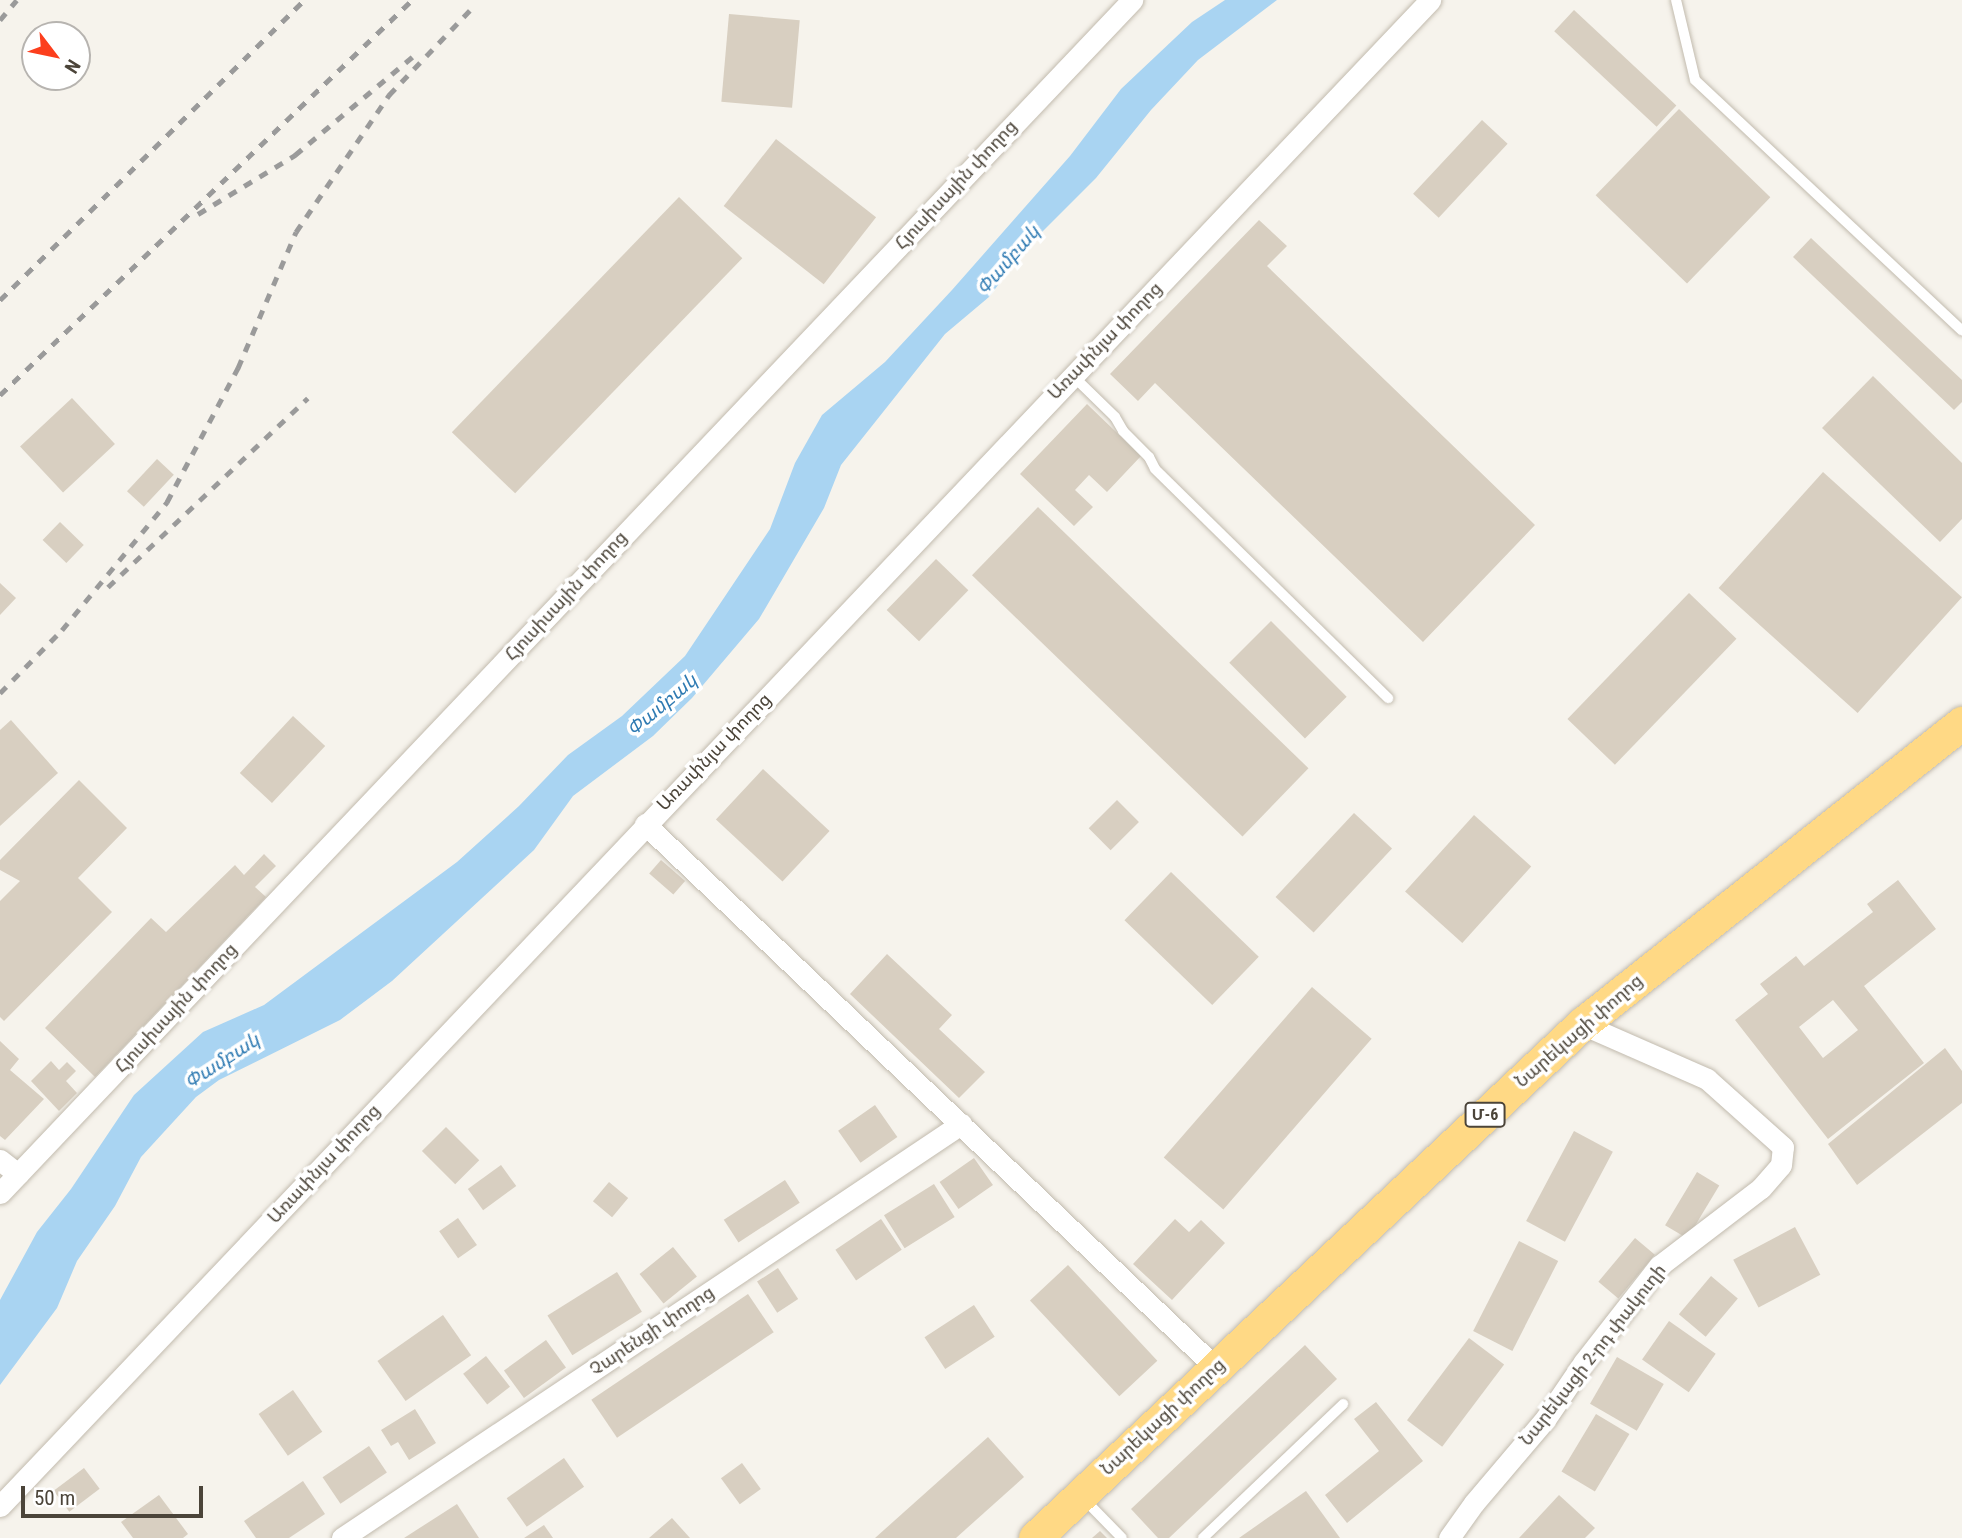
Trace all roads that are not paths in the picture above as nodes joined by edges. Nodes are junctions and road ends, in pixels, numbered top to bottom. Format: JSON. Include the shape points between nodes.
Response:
{"nodes":[{"id":1,"x":1132,"y":0,"type":"edge"},
{"id":2,"x":1430,"y":0,"type":"edge"},
{"id":3,"x":1676,"y":0,"type":"edge"},
{"id":4,"x":1962,"y":331,"type":"edge"},
{"id":5,"x":1072,"y":375,"type":"junction"},
{"id":6,"x":1388,"y":698,"type":"dead end"},
{"id":7,"x":1961,"y":725,"type":"edge"},
{"id":8,"x":645,"y":824,"type":"junction"},
{"id":9,"x":1582,"y":1024,"type":"junction"},
{"id":10,"x":961,"y":1124,"type":"junction"},
{"id":11,"x":0,"y":1160,"type":"edge"},
{"id":12,"x":18,"y":1174,"type":"junction"},
{"id":13,"x":0,"y":1193,"type":"edge"},
{"id":14,"x":1216,"y":1368,"type":"junction"},
{"id":15,"x":1343,"y":1404,"type":"dead end"},
{"id":16,"x":1080,"y":1495,"type":"junction"},
{"id":17,"x":0,"y":1506,"type":"edge"},
{"id":18,"x":342,"y":1538,"type":"edge"},
{"id":19,"x":1035,"y":1538,"type":"edge"},
{"id":20,"x":1122,"y":1538,"type":"edge"},
{"id":21,"x":1203,"y":1538,"type":"edge"},
{"id":22,"x":1449,"y":1538,"type":"edge"}],
"edges":[{"from":1,"to":12,"type":"street","name":"Հյուսիսային փողոց"},
{"from":2,"to":5,"type":"street","name":"Առափնյա փողոց"},
{"from":3,"to":4,"type":"lane","via":[[1695,80]]},
{"from":5,"to":6,"type":"lane","via":[[1115,417],[1154,469]]},
{"from":5,"to":8,"type":"street","name":"Առափնյա փողոց"},
{"from":7,"to":9,"type":"highway","name":"Նարեկացի փողոց","number":"Մ-6"},
{"from":8,"to":10,"type":"street"},
{"from":8,"to":17,"type":"street","name":"Առափնյա փողոց"},
{"from":9,"to":14,"type":"highway","name":"Նարեկացի փողոց","number":"Մ-6"},
{"from":9,"to":22,"type":"street","name":"Նարեկացի 2-րդ փակուղի","via":[[1707,1079],[1783,1147],[1781,1165],[1760,1188],[1659,1266]]},
{"from":10,"to":14,"type":"street"},
{"from":10,"to":18,"type":"street","name":"Չարենցի փողոց"},
{"from":11,"to":12,"type":"street"},
{"from":12,"to":13,"type":"street","name":"Հյուսիսային փողոց"},
{"from":14,"to":16,"type":"highway","name":"Նարեկացի փողոց","number":"Մ-6"},
{"from":15,"to":21,"type":"lane"},
{"from":16,"to":19,"type":"highway","name":"Նարեկացի փողոց","number":"Մ-6"},
{"from":16,"to":20,"type":"lane"}]}
